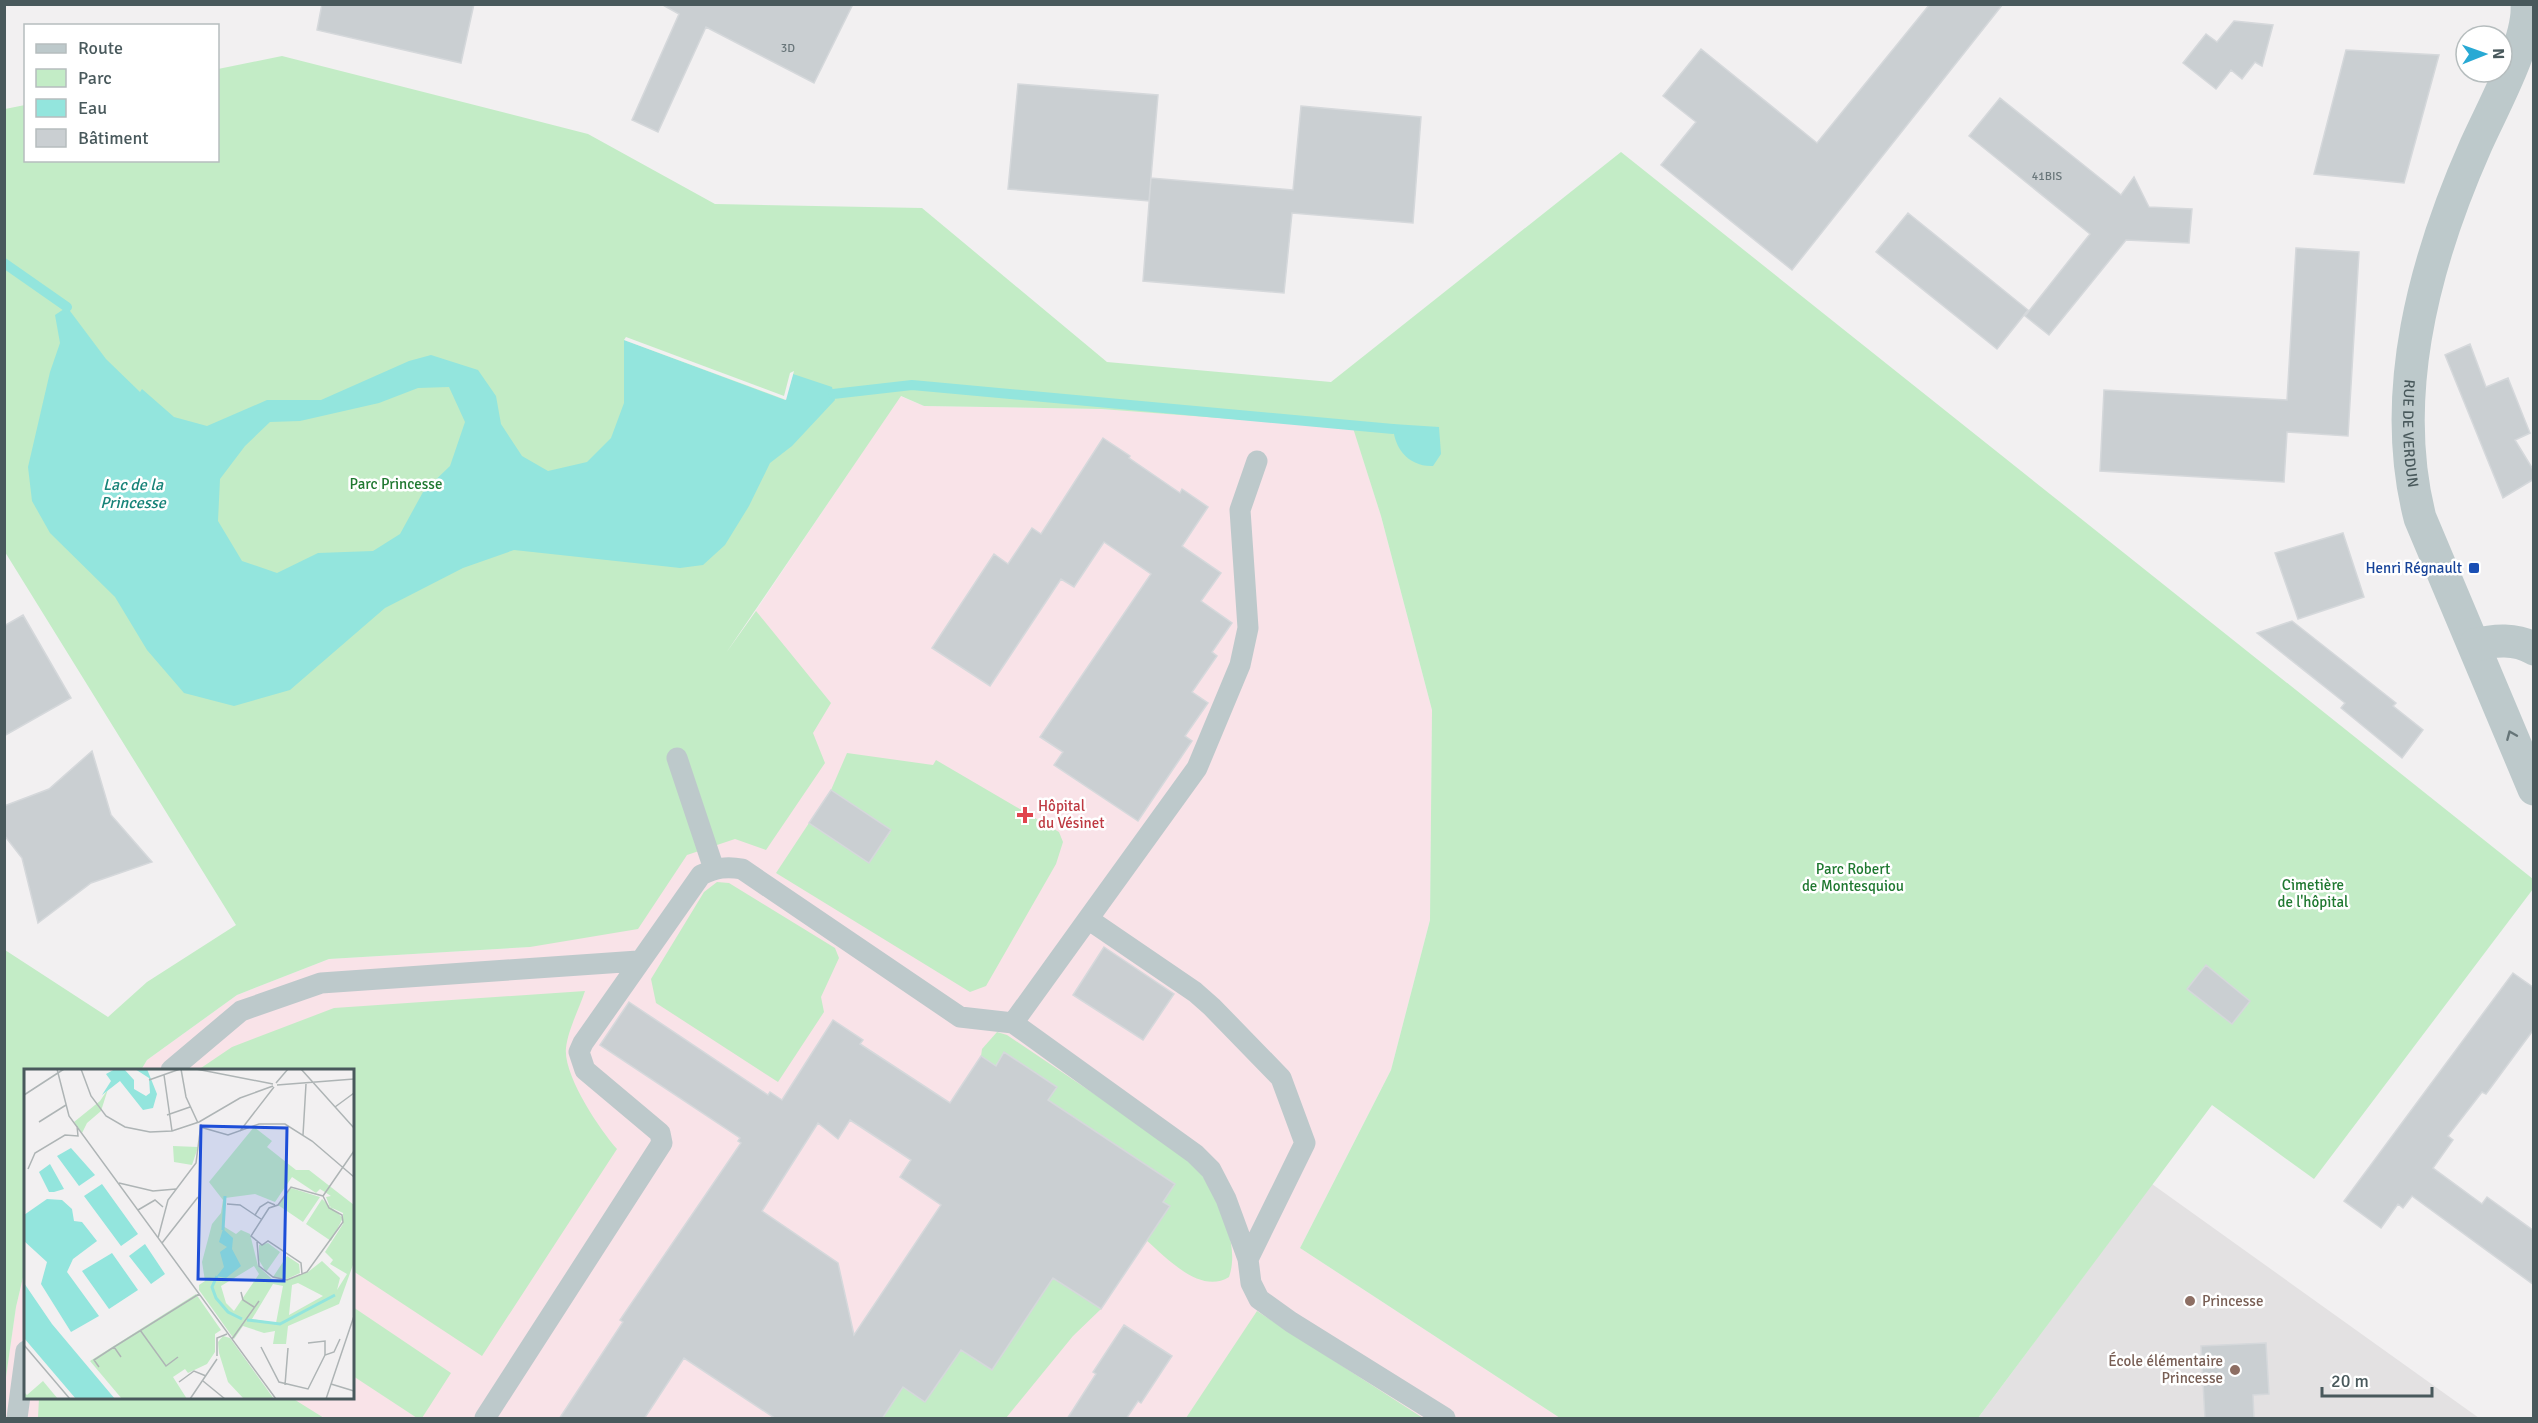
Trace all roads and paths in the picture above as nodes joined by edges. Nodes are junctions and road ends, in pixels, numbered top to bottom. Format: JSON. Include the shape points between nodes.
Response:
{"nodes":[{"id":1,"x":2527,"y":4,"type":"edge"},
{"id":2,"x":1257,"y":461,"type":"dead end"},
{"id":3,"x":2475,"y":645,"type":"junction"},
{"id":4,"x":2534,"y":649,"type":"edge"},
{"id":5,"x":677,"y":758,"type":"dead end"},
{"id":6,"x":2534,"y":789,"type":"edge"},
{"id":7,"x":714,"y":869,"type":"junction"},
{"id":8,"x":1088,"y":919,"type":"junction"},
{"id":9,"x":638,"y":961,"type":"junction"},
{"id":10,"x":1013,"y":1023,"type":"junction"},
{"id":11,"x":173,"y":1069,"type":"edge"},
{"id":12,"x":1248,"y":1259,"type":"junction"},
{"id":13,"x":24,"y":1367,"type":"edge"},
{"id":14,"x":17,"y":1419,"type":"edge"},
{"id":15,"x":485,"y":1419,"type":"edge"},
{"id":16,"x":1445,"y":1419,"type":"edge"}],
"edges":[{"from":1,"to":3,"type":"street","name":"RUE DE VERDUN","via":[[2526,30],[2469,160],[2432,265],[2410,378],[2407,418],[2412,487],[2420,518]]},
{"from":2,"to":8,"type":"lane","via":[[1240,510],[1248,628],[1240,665],[1197,768]]},
{"from":3,"to":4,"type":"street","via":[[2516,642]]},
{"from":6,"to":3,"type":"street","name":"RUE DE VERDUN","one_way":true},
{"from":5,"to":7,"type":"lane"},
{"from":7,"to":9,"type":"lane","via":[[701,875]]},
{"from":7,"to":10,"type":"lane","via":[[742,869],[960,1017]]},
{"from":8,"to":10,"type":"lane"},
{"from":8,"to":12,"type":"lane","via":[[1195,992],[1281,1078],[1305,1143]]},
{"from":9,"to":11,"type":"lane","via":[[321,983],[241,1011]]},
{"from":9,"to":15,"type":"lane","via":[[579,1052],[585,1070],[660,1133],[662,1143]]},
{"from":10,"to":12,"type":"lane","via":[[1195,1154],[1211,1170]]},
{"from":12,"to":16,"type":"lane","via":[[1251,1283],[1259,1299]]},
{"from":13,"to":14,"type":"lane"}]}
